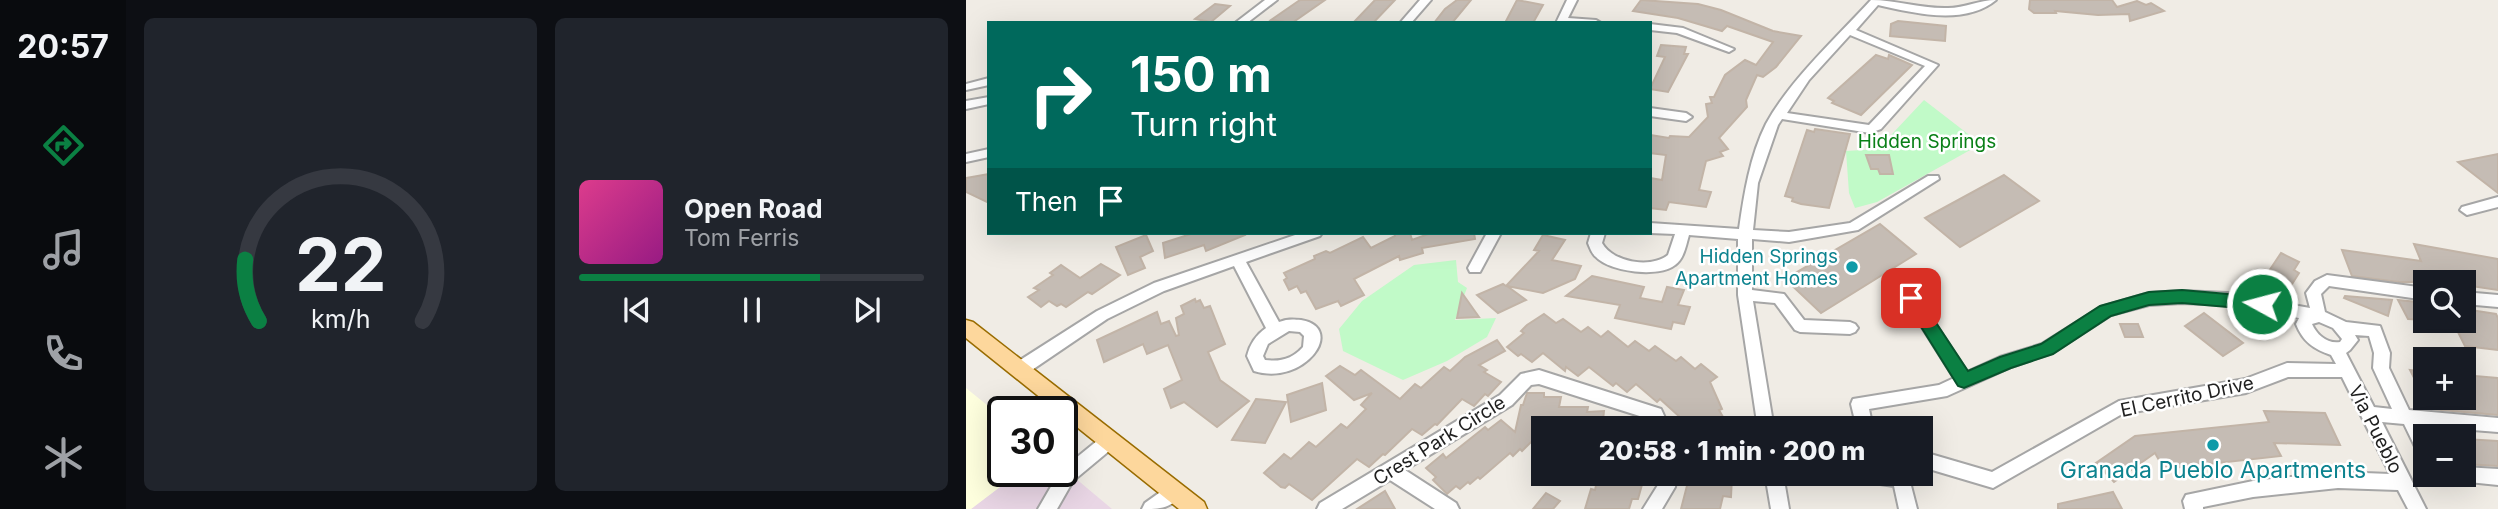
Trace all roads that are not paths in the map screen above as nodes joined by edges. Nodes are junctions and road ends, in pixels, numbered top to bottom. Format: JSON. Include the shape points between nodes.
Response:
{"nodes":[{"id":1,"x":1272,"y":0,"type":"edge"},
{"id":2,"x":1426,"y":0,"type":"edge"},
{"id":3,"x":1572,"y":0,"type":"edge"},
{"id":4,"x":1991,"y":0,"type":"edge"},
{"id":5,"x":1876,"y":1,"type":"edge"},
{"id":6,"x":1243,"y":21,"type":"edge"},
{"id":7,"x":1407,"y":21,"type":"edge"},
{"id":8,"x":1562,"y":21,"type":"edge"},
{"id":9,"x":1652,"y":27,"type":"edge"},
{"id":10,"x":1850,"y":31,"type":"junction"},
{"id":11,"x":1729,"y":49,"type":"dead end"},
{"id":12,"x":987,"y":81,"type":"edge"},
{"id":13,"x":966,"y":86,"type":"edge"},
{"id":14,"x":987,"y":100,"type":"edge"},
{"id":15,"x":966,"y":105,"type":"edge"},
{"id":16,"x":1652,"y":112,"type":"edge"},
{"id":17,"x":1779,"y":115,"type":"junction"},
{"id":18,"x":1686,"y":117,"type":"dead end"},
{"id":19,"x":987,"y":153,"type":"edge"},
{"id":20,"x":966,"y":158,"type":"edge"},
{"id":21,"x":1933,"y":179,"type":"dead end"},
{"id":22,"x":2498,"y":202,"type":"edge"},
{"id":23,"x":2467,"y":210,"type":"dead end"},
{"id":24,"x":1652,"y":228,"type":"edge"},
{"id":25,"x":1683,"y":231,"type":"junction"},
{"id":26,"x":1309,"y":235,"type":"edge"},
{"id":27,"x":1493,"y":235,"type":"edge"},
{"id":28,"x":1597,"y":235,"type":"edge"},
{"id":29,"x":1745,"y":235,"type":"junction"},
{"id":30,"x":1237,"y":260,"type":"junction"},
{"id":31,"x":1475,"y":268,"type":"dead end"},
{"id":32,"x":2413,"y":292,"type":"edge"},
{"id":33,"x":1745,"y":295,"type":"junction"},
{"id":34,"x":1911,"y":298,"type":"dead end"},
{"id":35,"x":2476,"y":299,"type":"edge"},
{"id":36,"x":2498,"y":301,"type":"edge"},
{"id":37,"x":2319,"y":316,"type":"junction"},
{"id":38,"x":966,"y":327,"type":"edge"},
{"id":39,"x":1850,"y":328,"type":"dead end"},
{"id":40,"x":2344,"y":328,"type":"junction"},
{"id":41,"x":1275,"y":330,"type":"dead end"},
{"id":42,"x":2336,"y":349,"type":"junction"},
{"id":43,"x":1020,"y":369,"type":"junction"},
{"id":44,"x":2346,"y":371,"type":"junction"},
{"id":45,"x":1964,"y":381,"type":"junction"},
{"id":46,"x":2368,"y":414,"type":"junction"},
{"id":47,"x":1656,"y":416,"type":"edge"},
{"id":48,"x":1764,"y":416,"type":"edge"},
{"id":49,"x":1862,"y":416,"type":"edge"},
{"id":50,"x":2406,"y":417,"type":"junction"},
{"id":51,"x":2498,"y":425,"type":"edge"},
{"id":52,"x":2413,"y":429,"type":"edge"},
{"id":53,"x":1109,"y":441,"type":"junction"},
{"id":54,"x":1933,"y":463,"type":"edge"},
{"id":55,"x":1391,"y":471,"type":"junction"},
{"id":56,"x":2476,"y":475,"type":"edge"},
{"id":57,"x":2498,"y":477,"type":"edge"},
{"id":58,"x":2403,"y":482,"type":"junction"},
{"id":59,"x":1666,"y":486,"type":"edge"},
{"id":60,"x":1776,"y":486,"type":"edge"},
{"id":61,"x":1905,"y":486,"type":"edge"},
{"id":62,"x":1173,"y":491,"type":"junction"},
{"id":63,"x":1047,"y":509,"type":"edge"},
{"id":64,"x":1151,"y":509,"type":"edge"},
{"id":65,"x":1196,"y":509,"type":"edge"},
{"id":66,"x":1326,"y":509,"type":"edge"},
{"id":67,"x":1450,"y":509,"type":"edge"},
{"id":68,"x":1653,"y":509,"type":"edge"},
{"id":69,"x":1780,"y":509,"type":"edge"},
{"id":70,"x":1908,"y":509,"type":"edge"},
{"id":71,"x":2194,"y":509,"type":"edge"},
{"id":72,"x":2417,"y":509,"type":"edge"}],
"edges":[{"from":1,"to":6,"type":"street"},
{"from":2,"to":7,"type":"street"},
{"from":3,"to":8,"type":"street"},
{"from":4,"to":5,"type":"street","via":[[1950,11],[1908,10]]},
{"from":5,"to":10,"type":"street"},
{"from":9,"to":11,"type":"street","via":[[1679,30]]},
{"from":10,"to":17,"type":"street","via":[[1805,78]]},
{"from":10,"to":17,"type":"street","via":[[1932,65],[1870,129]]},
{"from":12,"to":13,"type":"street"},
{"from":14,"to":15,"type":"street"},
{"from":16,"to":18,"type":"street"},
{"from":17,"to":29,"type":"street","via":[[1752,183]]},
{"from":19,"to":20,"type":"street"},
{"from":21,"to":29,"type":"street","via":[[1853,227],[1789,237]]},
{"from":22,"to":23,"type":"street"},
{"from":24,"to":25,"type":"street"},
{"from":25,"to":28,"type":"street","via":[[1670,262],[1648,269],[1601,254],[1595,243]]},
{"from":25,"to":29,"type":"street"},
{"from":26,"to":30,"type":"street"},
{"from":27,"to":31,"type":"street"},
{"from":29,"to":33,"type":"street"},
{"from":30,"to":41,"type":"street"},
{"from":30,"to":43,"type":"street","via":[[1160,287],[1102,315]]},
{"from":32,"to":37,"type":"street","via":[[2328,280],[2313,293]]},
{"from":33,"to":39,"type":"street","via":[[1779,299],[1800,326]]},
{"from":33,"to":48,"type":"street"},
{"from":34,"to":45,"type":"street"},
{"from":35,"to":36,"type":"street"},
{"from":37,"to":40,"type":"street"},
{"from":37,"to":42,"type":"street","via":[[2306,320],[2305,331],[2317,343]]},
{"from":37,"to":45,"type":"street","via":[[2227,299],[2149,299],[2106,311],[2047,349]]},
{"from":38,"to":43,"type":"main road"},
{"from":40,"to":42,"type":"street","via":[[2350,341]]},
{"from":40,"to":50,"type":"street","via":[[2375,330],[2381,368]]},
{"from":42,"to":44,"type":"street","name":"Via Pueblo"},
{"from":43,"to":53,"type":"main road"},
{"from":44,"to":46,"type":"street","name":"Via Pueblo"},
{"from":44,"to":54,"type":"street","name":"El Cerrito Drive","via":[[2287,370],[2246,386],[2119,408],[1993,480]]},
{"from":45,"to":49,"type":"street","via":[[1941,391],[1859,404]]},
{"from":46,"to":50,"type":"street"},
{"from":46,"to":58,"type":"street","name":"Via Pueblo"},
{"from":47,"to":55,"type":"street","name":"Crest Park Circle","via":[[1539,377],[1527,379],[1506,400]]},
{"from":50,"to":51,"type":"street"},
{"from":50,"to":52,"type":"street"},
{"from":53,"to":62,"type":"main road"},
{"from":53,"to":63,"type":"street","via":[[1067,475]]},
{"from":55,"to":66,"type":"street","name":"Crest Park Circle"},
{"from":55,"to":67,"type":"street"},
{"from":56,"to":57,"type":"street"},
{"from":58,"to":71,"type":"street","via":[[2338,480],[2253,489],[2192,501]]},
{"from":58,"to":72,"type":"street","name":"Via Pueblo"},
{"from":59,"to":68,"type":"street"},
{"from":60,"to":69,"type":"street"},
{"from":61,"to":70,"type":"street"},
{"from":62,"to":64,"type":"street"},
{"from":62,"to":65,"type":"main road"}]}
